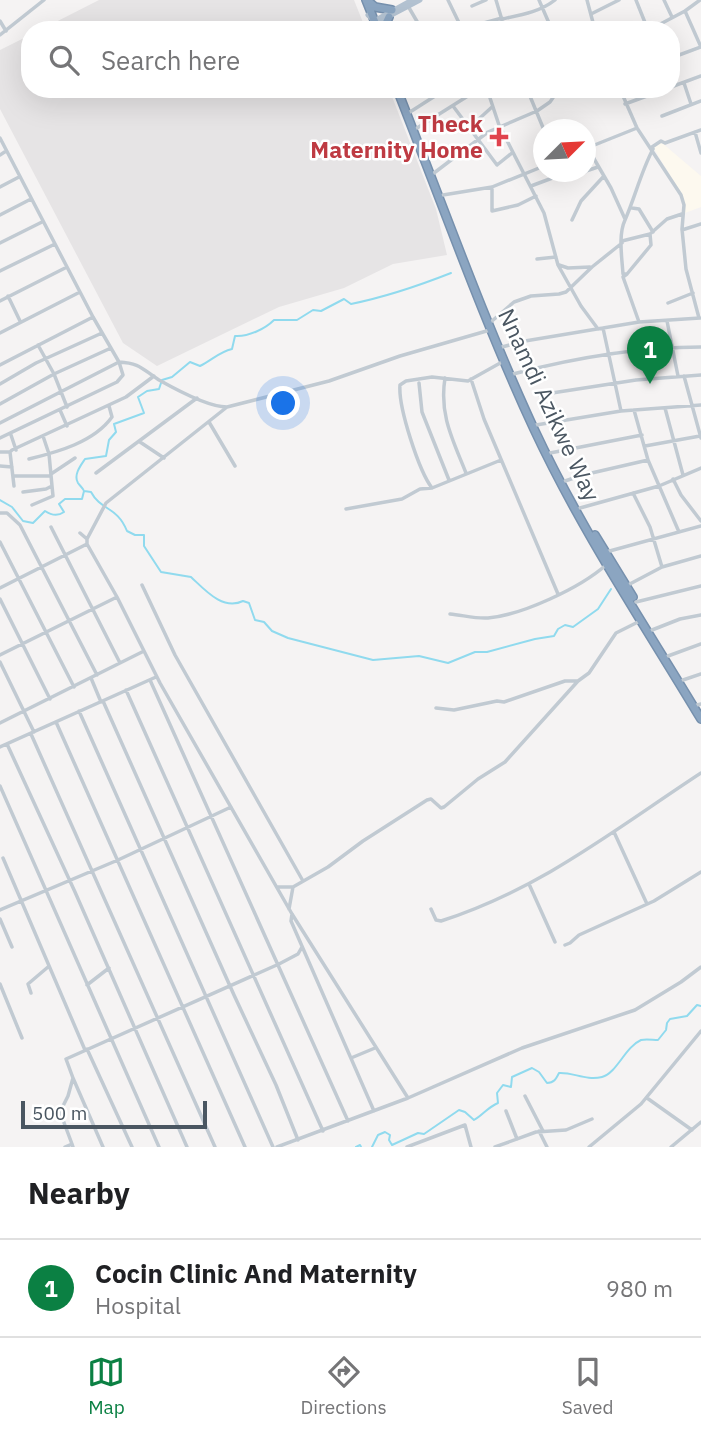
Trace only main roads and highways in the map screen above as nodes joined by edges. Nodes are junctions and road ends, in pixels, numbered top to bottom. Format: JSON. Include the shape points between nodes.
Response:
{"nodes":[{"id":1,"x":365,"y":0,"type":"edge"},
{"id":2,"x":412,"y":0,"type":"edge"},
{"id":3,"x":420,"y":0,"type":"edge"},
{"id":4,"x":391,"y":13,"type":"junction"},
{"id":5,"x":374,"y":21,"type":"edge"},
{"id":6,"x":382,"y":21,"type":"edge"},
{"id":7,"x":404,"y":98,"type":"edge"},
{"id":8,"x":404,"y":98,"type":"edge"},
{"id":9,"x":492,"y":326,"type":"junction"},
{"id":10,"x":700,"y":707,"type":"edge"},
{"id":11,"x":701,"y":719,"type":"edge"}],
"edges":[{"from":1,"to":4,"type":"highway"},
{"from":1,"to":5,"type":"highway"},
{"from":2,"to":4,"type":"main road"},
{"from":3,"to":4,"type":"main road"},
{"from":4,"to":6,"type":"highway"},
{"from":7,"to":9,"type":"highway","name":"Nnamdi Azikwe Way"},
{"from":8,"to":9,"type":"highway","name":"Nnamdi Azikwe Way"},
{"from":9,"to":10,"type":"highway","name":"Nnamdi Azikwe Way","via":[[565,481]]},
{"from":9,"to":11,"type":"highway","name":"Nnamdi Azikwe Way","via":[[535,431],[607,564]]}]}
